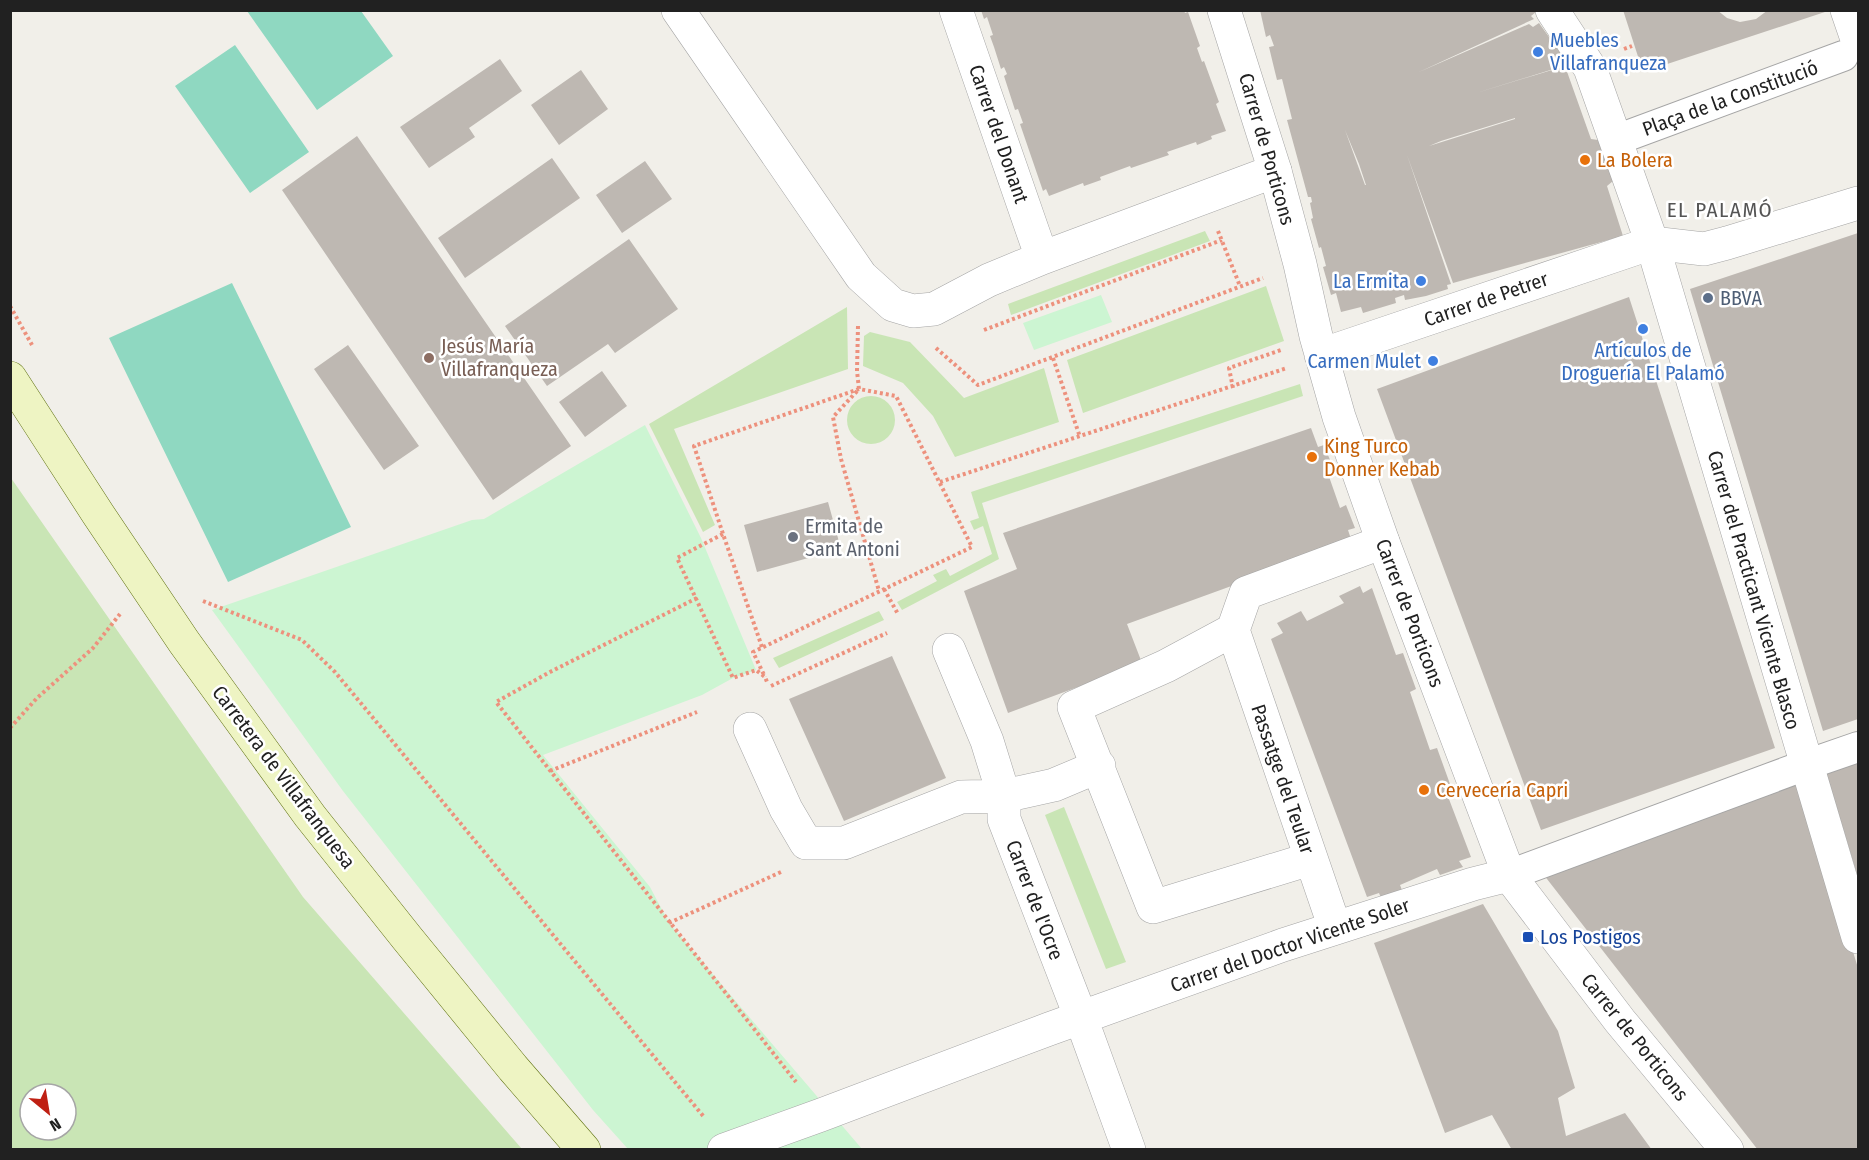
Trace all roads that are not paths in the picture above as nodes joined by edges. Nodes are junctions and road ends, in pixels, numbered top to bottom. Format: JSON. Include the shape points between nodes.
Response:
{"nodes":[{"id":1,"x":678,"y":10,"type":"edge"},
{"id":2,"x":956,"y":10,"type":"edge"},
{"id":3,"x":1224,"y":10,"type":"edge"},
{"id":4,"x":1552,"y":10,"type":"edge"},
{"id":5,"x":1847,"y":10,"type":"edge"},
{"id":6,"x":1851,"y":49,"type":"edge"},
{"id":7,"x":1616,"y":141,"type":"junction"},
{"id":8,"x":1275,"y":171,"type":"junction"},
{"id":9,"x":1858,"y":203,"type":"edge"},
{"id":10,"x":1652,"y":243,"type":"junction"},
{"id":11,"x":1042,"y":258,"type":"junction"},
{"id":12,"x":1307,"y":361,"type":"junction"},
{"id":13,"x":12,"y":377,"type":"edge"},
{"id":14,"x":1383,"y":542,"type":"junction"},
{"id":15,"x":1233,"y":630,"type":"junction"},
{"id":16,"x":949,"y":650,"type":"dead end"},
{"id":17,"x":750,"y":729,"type":"dead end"},
{"id":18,"x":1858,"y":747,"type":"edge"},
{"id":19,"x":1806,"y":765,"type":"junction"},
{"id":20,"x":1099,"y":766,"type":"junction"},
{"id":21,"x":1004,"y":796,"type":"junction"},
{"id":22,"x":1310,"y":859,"type":"junction"},
{"id":23,"x":1509,"y":875,"type":"junction"},
{"id":24,"x":1335,"y":928,"type":"junction"},
{"id":25,"x":1858,"y":937,"type":"edge"},
{"id":26,"x":1081,"y":1018,"type":"junction"},
{"id":27,"x":728,"y":1148,"type":"edge"},
{"id":28,"x":584,"y":1149,"type":"edge"},
{"id":29,"x":1129,"y":1149,"type":"edge"},
{"id":30,"x":1727,"y":1149,"type":"edge"}],
"edges":[{"from":1,"to":11,"type":"street","via":[[861,276],[893,305],[913,311],[934,309]]},
{"from":2,"to":11,"type":"street","name":"Carrer del Donant"},
{"from":3,"to":8,"type":"street","name":"Carrer de Porticons"},
{"from":4,"to":7,"type":"street","via":[[1590,68]]},
{"from":5,"to":6,"type":"street","name":"Plaça de la Constitució"},
{"from":6,"to":7,"type":"street","name":"Plaça de la Constitució"},
{"from":7,"to":10,"type":"street"},
{"from":8,"to":11,"type":"street"},
{"from":8,"to":12,"type":"street","name":"Carrer de Porticons","via":[[1300,264]]},
{"from":9,"to":10,"type":"street","via":[[1704,249]]},
{"from":10,"to":12,"type":"street","name":"Carrer de Petrer"},
{"from":10,"to":19,"type":"street","name":"Carrer del Practicant Vicente Blasco"},
{"from":12,"to":14,"type":"street","name":"Carrer de Porticons","via":[[1339,417]]},
{"from":13,"to":28,"type":"main road","name":"Carretera de Villafranquesa","via":[[184,642],[310,816]]},
{"from":14,"to":15,"type":"street","via":[[1246,593]]},
{"from":14,"to":23,"type":"street","name":"Carrer de Porticons"},
{"from":15,"to":20,"type":"street","via":[[1166,666],[1074,707]]},
{"from":15,"to":22,"type":"street","name":"Passatge del Teular"},
{"from":16,"to":21,"type":"street","name":"Carrer de l'Ocre","via":[[987,741]]},
{"from":17,"to":21,"type":"street","via":[[806,843],[844,843],[961,796]]},
{"from":18,"to":19,"type":"street","name":"Carrer del Doctor Vicente Soler"},
{"from":19,"to":23,"type":"street","name":"Carrer del Doctor Vicente Soler"},
{"from":19,"to":25,"type":"street","name":"Carrer del Practicant Vicente Blasco"},
{"from":20,"to":21,"type":"street","via":[[1054,784]]},
{"from":20,"to":22,"type":"street","via":[[1153,907]]},
{"from":21,"to":26,"type":"street","name":"Carrer de l'Ocre","via":[[1004,819]]},
{"from":22,"to":24,"type":"street","name":"Passatge del Teular"},
{"from":23,"to":24,"type":"street","name":"Carrer del Doctor Vicente Soler"},
{"from":23,"to":30,"type":"street","name":"Carrer de Porticons","via":[[1620,1021]]},
{"from":24,"to":26,"type":"street","name":"Carrer del Doctor Vicente Soler"},
{"from":26,"to":27,"type":"street","name":"Carrer del Doctor Vicente Soler"},
{"from":26,"to":29,"type":"street","name":"Carrer de l'Ocre"}]}
